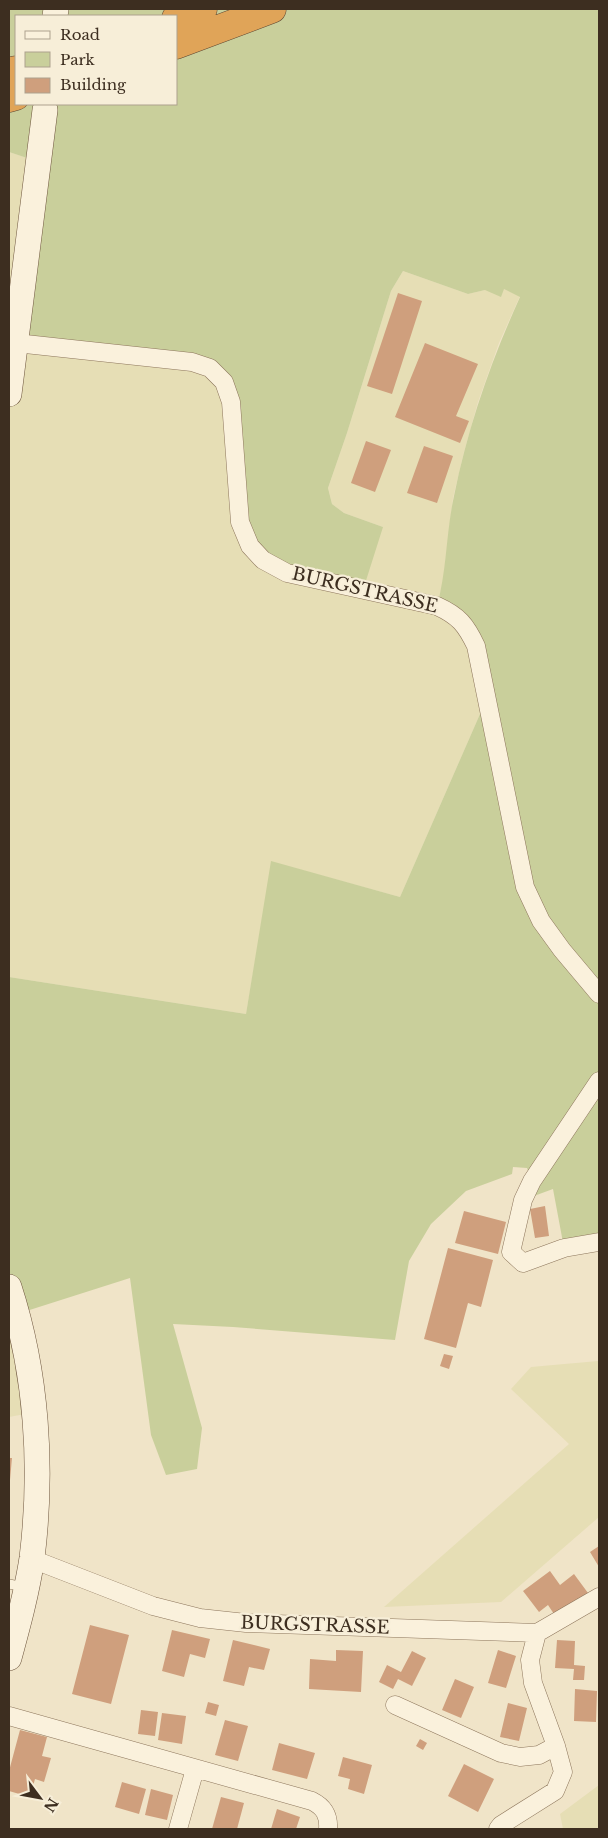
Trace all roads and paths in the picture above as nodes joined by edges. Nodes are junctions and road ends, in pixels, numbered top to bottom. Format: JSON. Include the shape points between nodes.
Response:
{"nodes":[{"id":1,"x":203,"y":9,"type":"edge"},
{"id":2,"x":272,"y":9,"type":"edge"},
{"id":3,"x":178,"y":17,"type":"edge"},
{"id":4,"x":178,"y":44,"type":"edge"},
{"id":5,"x":45,"y":110,"type":"dead end"},
{"id":6,"x":16,"y":343,"type":"junction"},
{"id":7,"x":9,"y":394,"type":"edge"},
{"id":8,"x":599,"y":994,"type":"edge"},
{"id":9,"x":599,"y":1081,"type":"edge"},
{"id":10,"x":599,"y":1242,"type":"edge"},
{"id":11,"x":9,"y":1287,"type":"edge"},
{"id":12,"x":32,"y":1559,"type":"junction"},
{"id":13,"x":18,"y":1586,"type":"edge"},
{"id":14,"x":599,"y":1597,"type":"edge"},
{"id":15,"x":536,"y":1633,"type":"junction"},
{"id":16,"x":9,"y":1658,"type":"edge"},
{"id":17,"x":395,"y":1705,"type":"dead end"},
{"id":18,"x":9,"y":1716,"type":"edge"},
{"id":19,"x":556,"y":1746,"type":"junction"},
{"id":20,"x":195,"y":1768,"type":"junction"},
{"id":21,"x":178,"y":1829,"type":"edge"},
{"id":22,"x":328,"y":1829,"type":"edge"},
{"id":23,"x":498,"y":1829,"type":"edge"}],
"edges":[{"from":1,"to":3,"type":"highway"},
{"from":2,"to":4,"type":"highway"},
{"from":5,"to":6,"type":"street"},
{"from":6,"to":7,"type":"street"},
{"from":6,"to":8,"type":"street","name":"BURGSTRASSE","via":[[192,362],[210,368],[224,382],[231,402],[240,522],[250,546],[263,560],[286,573],[437,606],[454,613],[468,628],[476,646],[525,887],[541,921]]},
{"from":9,"to":10,"type":"street","via":[[532,1181],[523,1200],[511,1252],[523,1263],[564,1248]]},
{"from":11,"to":12,"type":"street","via":[[29,1368],[35,1421],[36,1494]]},
{"from":12,"to":13,"type":"street"},
{"from":12,"to":15,"type":"street","name":"BURGSTRASSE","via":[[153,1606],[200,1618],[246,1623]]},
{"from":13,"to":16,"type":"street"},
{"from":14,"to":15,"type":"street"},
{"from":15,"to":19,"type":"street","via":[[530,1660],[533,1683]]},
{"from":17,"to":19,"type":"street","via":[[501,1753],[520,1758],[539,1755]]},
{"from":18,"to":20,"type":"street"},
{"from":19,"to":23,"type":"street","via":[[563,1772],[555,1791]]},
{"from":20,"to":21,"type":"street"},
{"from":20,"to":22,"type":"street","via":[[312,1801],[324,1810]]}]}
